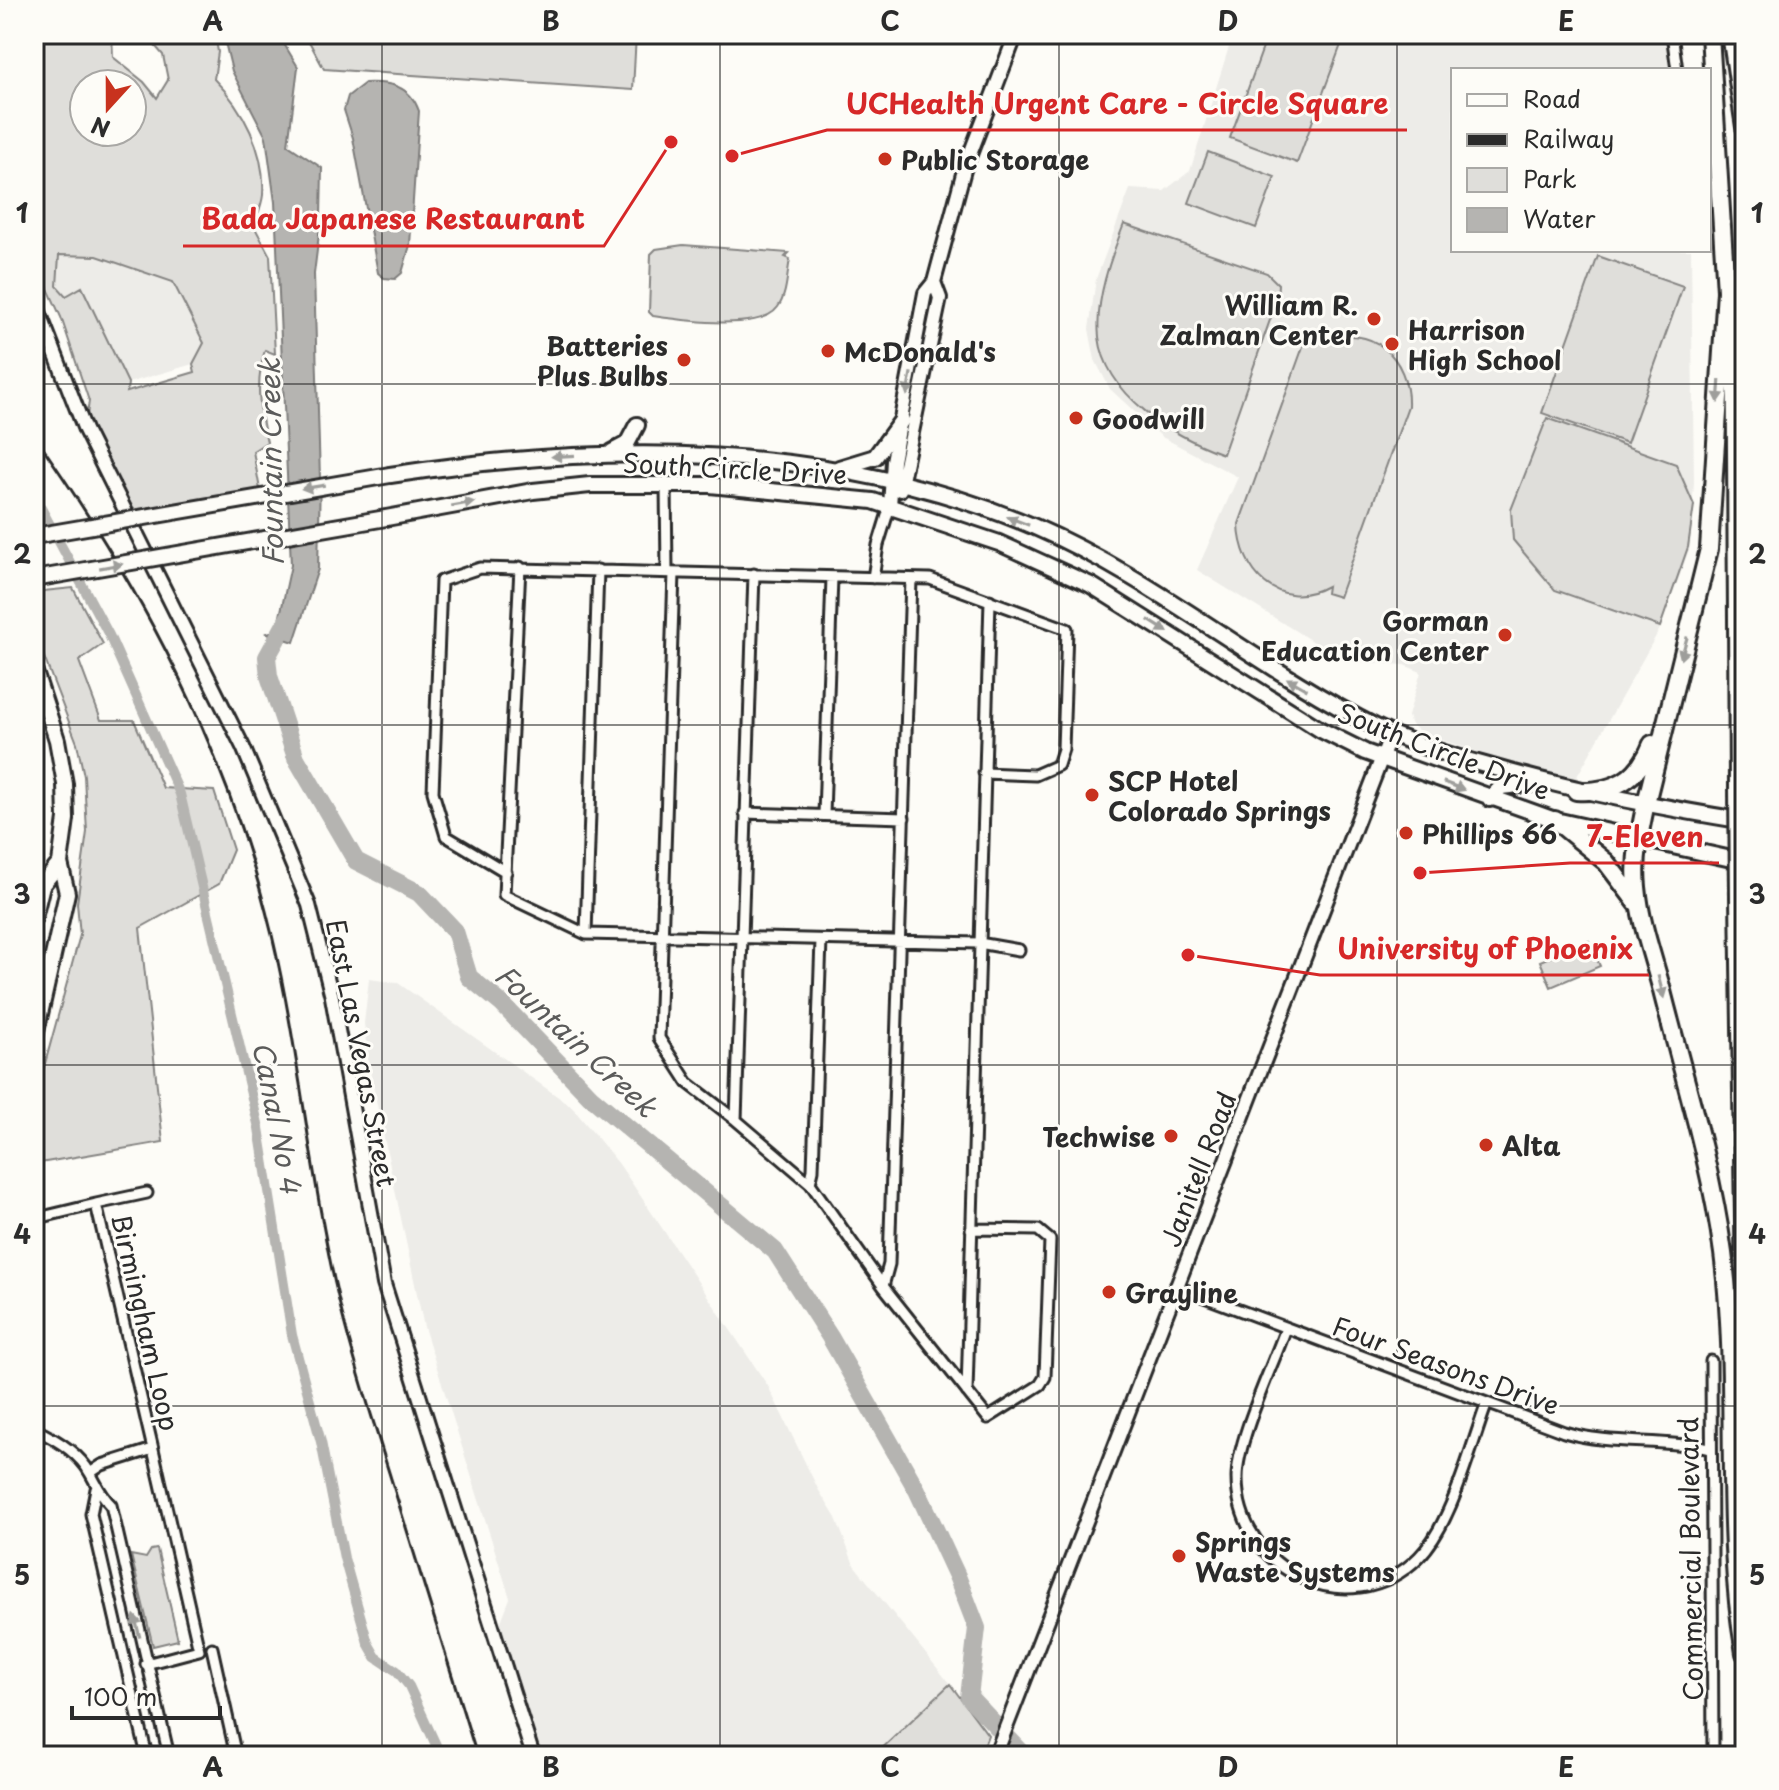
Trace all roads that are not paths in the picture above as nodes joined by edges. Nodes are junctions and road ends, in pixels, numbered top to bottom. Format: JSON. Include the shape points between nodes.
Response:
{"nodes":[{"id":1,"x":1016,"y":34,"type":"edge"},
{"id":2,"x":1672,"y":34,"type":"edge"},
{"id":3,"x":1710,"y":34,"type":"edge"},
{"id":4,"x":1731,"y":34,"type":"edge"},
{"id":5,"x":1677,"y":68,"type":"edge"},
{"id":6,"x":1739,"y":82,"type":"junction"},
{"id":7,"x":1745,"y":114,"type":"edge"},
{"id":8,"x":1745,"y":127,"type":"edge"},
{"id":9,"x":934,"y":282,"type":"junction"},
{"id":10,"x":34,"y":299,"type":"edge"},
{"id":11,"x":902,"y":420,"type":"junction"},
{"id":12,"x":600,"y":454,"type":"junction"},
{"id":13,"x":669,"y":455,"type":"junction"},
{"id":14,"x":833,"y":469,"type":"junction"},
{"id":15,"x":897,"y":483,"type":"junction"},
{"id":16,"x":666,"y":484,"type":"junction"},
{"id":17,"x":890,"y":506,"type":"junction"},
{"id":18,"x":34,"y":536,"type":"edge"},
{"id":19,"x":520,"y":567,"type":"junction"},
{"id":20,"x":598,"y":570,"type":"junction"},
{"id":21,"x":671,"y":572,"type":"junction"},
{"id":22,"x":754,"y":574,"type":"junction"},
{"id":23,"x":832,"y":577,"type":"junction"},
{"id":24,"x":873,"y":578,"type":"junction"},
{"id":25,"x":34,"y":579,"type":"edge"},
{"id":26,"x":911,"y":579,"type":"junction"},
{"id":27,"x":990,"y":600,"type":"junction"},
{"id":28,"x":34,"y":669,"type":"edge"},
{"id":29,"x":1669,"y":702,"type":"junction"},
{"id":30,"x":1391,"y":734,"type":"junction"},
{"id":31,"x":1381,"y":758,"type":"junction"},
{"id":32,"x":984,"y":773,"type":"junction"},
{"id":33,"x":1541,"y":782,"type":"junction"},
{"id":34,"x":1576,"y":791,"type":"junction"},
{"id":35,"x":1490,"y":799,"type":"junction"},
{"id":36,"x":1646,"y":803,"type":"junction"},
{"id":37,"x":745,"y":813,"type":"junction"},
{"id":38,"x":824,"y":815,"type":"junction"},
{"id":39,"x":904,"y":818,"type":"junction"},
{"id":40,"x":1555,"y":820,"type":"junction"},
{"id":41,"x":1745,"y":821,"type":"edge"},
{"id":42,"x":1638,"y":841,"type":"junction"},
{"id":43,"x":1745,"y":862,"type":"edge"},
{"id":44,"x":60,"y":863,"type":"junction"},
{"id":45,"x":506,"y":872,"type":"junction"},
{"id":46,"x":38,"y":884,"type":"edge"},
{"id":47,"x":65,"y":903,"type":"junction"},
{"id":48,"x":35,"y":908,"type":"edge"},
{"id":49,"x":1642,"y":912,"type":"junction"},
{"id":50,"x":586,"y":934,"type":"junction"},
{"id":51,"x":662,"y":936,"type":"junction"},
{"id":52,"x":742,"y":937,"type":"junction"},
{"id":53,"x":821,"y":940,"type":"junction"},
{"id":54,"x":900,"y":941,"type":"junction"},
{"id":55,"x":979,"y":943,"type":"junction"},
{"id":56,"x":1019,"y":950,"type":"dead end"},
{"id":57,"x":34,"y":1041,"type":"edge"},
{"id":58,"x":736,"y":1120,"type":"junction"},
{"id":59,"x":810,"y":1183,"type":"junction"},
{"id":60,"x":147,"y":1193,"type":"dead end"},
{"id":61,"x":96,"y":1204,"type":"junction"},
{"id":62,"x":34,"y":1223,"type":"edge"},
{"id":63,"x":971,"y":1229,"type":"junction"},
{"id":64,"x":883,"y":1286,"type":"junction"},
{"id":65,"x":1175,"y":1286,"type":"junction"},
{"id":66,"x":1745,"y":1286,"type":"edge"},
{"id":67,"x":1286,"y":1328,"type":"junction"},
{"id":68,"x":1711,"y":1361,"type":"dead end"},
{"id":69,"x":967,"y":1392,"type":"junction"},
{"id":70,"x":1487,"y":1403,"type":"junction"},
{"id":71,"x":34,"y":1429,"type":"edge"},
{"id":72,"x":153,"y":1449,"type":"junction"},
{"id":73,"x":1710,"y":1449,"type":"junction"},
{"id":74,"x":90,"y":1473,"type":"junction"},
{"id":75,"x":96,"y":1489,"type":"junction"},
{"id":76,"x":212,"y":1648,"type":"dead end"},
{"id":77,"x":1745,"y":1653,"type":"edge"},
{"id":78,"x":146,"y":1664,"type":"junction"},
{"id":79,"x":147,"y":1756,"type":"edge"},
{"id":80,"x":169,"y":1756,"type":"edge"},
{"id":81,"x":236,"y":1756,"type":"edge"},
{"id":82,"x":533,"y":1756,"type":"edge"},
{"id":83,"x":995,"y":1756,"type":"edge"},
{"id":84,"x":1713,"y":1756,"type":"edge"}],
"edges":[{"from":1,"to":9,"type":"street","via":[[964,170]]},
{"from":2,"to":5,"type":"street"},
{"from":3,"to":29,"type":"highway","one_way":true,"via":[[1725,305],[1709,549]]},
{"from":3,"to":66,"type":"highway","bridge":true,"via":[[1736,289]]},
{"from":4,"to":6,"type":"highway"},
{"from":6,"to":7,"type":"highway"},
{"from":6,"to":8,"type":"highway"},
{"from":9,"to":11,"type":"street","one_way":true,"via":[[925,293]]},
{"from":9,"to":15,"type":"street","via":[[940,298]]},
{"from":10,"to":82,"type":"street","name":"East Las Vegas Street","via":[[85,430],[243,747],[309,905],[332,997],[384,1284]]},
{"from":11,"to":14,"type":"main road","via":[[875,457]]},
{"from":11,"to":15,"type":"street"},
{"from":12,"to":13,"type":"main road","name":"South Circle Drive"},
{"from":12,"to":13,"type":"main road","via":[[627,444],[637,425],[643,440]]},
{"from":12,"to":18,"type":"main road","name":"South Circle Drive","one_way":true,"bridge":true,"via":[[498,460],[390,475]]},
{"from":13,"to":14,"type":"main road","name":"South Circle Drive"},
{"from":14,"to":15,"type":"main road","name":"South Circle Drive"},
{"from":15,"to":17,"type":"street"},
{"from":30,"to":15,"type":"main road","name":"South Circle Drive","one_way":true,"via":[[1269,668],[1090,553],[994,512]]},
{"from":16,"to":17,"type":"main road","name":"South Circle Drive","via":[[836,495]]},
{"from":16,"to":21,"type":"street"},
{"from":25,"to":16,"type":"main road","name":"South Circle Drive","one_way":true,"bridge":true,"via":[[557,488]]},
{"from":17,"to":24,"type":"street"},
{"from":17,"to":31,"type":"main road","name":"South Circle Drive","one_way":true,"via":[[999,543],[1091,585],[1321,730]]},
{"from":19,"to":20,"type":"street"},
{"from":19,"to":45,"type":"street"},
{"from":19,"to":45,"type":"street","via":[[480,568],[441,581],[433,792],[451,841]]},
{"from":20,"to":21,"type":"street"},
{"from":20,"to":50,"type":"street"},
{"from":21,"to":22,"type":"street"},
{"from":21,"to":51,"type":"street"},
{"from":22,"to":23,"type":"street"},
{"from":22,"to":37,"type":"street"},
{"from":23,"to":24,"type":"street"},
{"from":23,"to":38,"type":"street"},
{"from":24,"to":26,"type":"street"},
{"from":26,"to":27,"type":"street","via":[[938,581]]},
{"from":26,"to":39,"type":"street"},
{"from":27,"to":32,"type":"street"},
{"from":27,"to":32,"type":"street","via":[[1067,629],[1063,749],[1058,765],[1035,775]]},
{"from":28,"to":44,"type":"main road","via":[[65,784]]},
{"from":29,"to":34,"type":"highway","via":[[1650,750],[1630,778],[1606,791]]},
{"from":29,"to":36,"type":"highway"},
{"from":30,"to":31,"type":"street","name":"Janitell Road"},
{"from":30,"to":33,"type":"main road","name":"South Circle Drive"},
{"from":31,"to":35,"type":"main road","name":"South Circle Drive","one_way":true},
{"from":31,"to":65,"type":"street","name":"Janitell Road"},
{"from":32,"to":55,"type":"street"},
{"from":33,"to":34,"type":"main road","name":"South Circle Drive"},
{"from":33,"to":35,"type":"main road","via":[[1501,787]]},
{"from":34,"to":36,"type":"main road","name":"South Circle Drive"},
{"from":35,"to":40,"type":"main road","name":"South Circle Drive"},
{"from":36,"to":41,"type":"main road","name":"South Circle Drive"},
{"from":36,"to":42,"type":"highway"},
{"from":37,"to":38,"type":"street"},
{"from":37,"to":52,"type":"street"},
{"from":38,"to":39,"type":"street"},
{"from":39,"to":54,"type":"street"},
{"from":40,"to":42,"type":"main road","name":"South Circle Drive"},
{"from":40,"to":49,"type":"highway","via":[[1606,862]]},
{"from":42,"to":43,"type":"main road","name":"South Circle Drive"},
{"from":42,"to":49,"type":"highway"},
{"from":44,"to":46,"type":"main road"},
{"from":44,"to":47,"type":"main road"},
{"from":45,"to":50,"type":"street","via":[[504,895]]},
{"from":46,"to":47,"type":"main road"},
{"from":46,"to":48,"type":"main road"},
{"from":47,"to":48,"type":"main road"},
{"from":47,"to":57,"type":"main road"},
{"from":49,"to":77,"type":"highway","one_way":true,"via":[[1707,1166],[1723,1253],[1734,1593]]},
{"from":50,"to":51,"type":"street"},
{"from":51,"to":52,"type":"street"},
{"from":51,"to":58,"type":"street","via":[[663,1048],[694,1090]]},
{"from":52,"to":53,"type":"street"},
{"from":52,"to":58,"type":"street"},
{"from":53,"to":54,"type":"street"},
{"from":53,"to":59,"type":"street"},
{"from":54,"to":55,"type":"street"},
{"from":54,"to":64,"type":"street","via":[[889,1264]]},
{"from":55,"to":56,"type":"street"},
{"from":55,"to":63,"type":"street"},
{"from":58,"to":59,"type":"street"},
{"from":59,"to":64,"type":"street"},
{"from":60,"to":61,"type":"street","name":"Birmingham Loop"},
{"from":61,"to":62,"type":"street","name":"Birmingham Loop"},
{"from":61,"to":72,"type":"street","name":"Birmingham Loop"},
{"from":63,"to":69,"type":"street"},
{"from":63,"to":69,"type":"street","via":[[1038,1230],[1050,1240],[1044,1382],[988,1418]]},
{"from":64,"to":69,"type":"street"},
{"from":65,"to":67,"type":"street","name":"Four Seasons Drive"},
{"from":65,"to":83,"type":"street","name":"Janitell Road"},
{"from":67,"to":70,"type":"street","name":"Four Seasons Drive"},
{"from":67,"to":70,"type":"street","via":[[1241,1454],[1239,1497],[1247,1527],[1265,1554],[1309,1583],[1368,1587],[1417,1559],[1443,1518]]},
{"from":68,"to":73,"type":"street","name":"Commercial Boulevard"},
{"from":70,"to":73,"type":"street","name":"Four Seasons Drive","via":[[1593,1439]]},
{"from":71,"to":74,"type":"street","via":[[52,1438]]},
{"from":72,"to":74,"type":"street","name":"Birmingham Loop"},
{"from":72,"to":78,"type":"street","name":"Birmingham Loop","via":[[199,1650]]},
{"from":73,"to":84,"type":"street","name":"Commercial Boulevard"},
{"from":74,"to":75,"type":"street"},
{"from":78,"to":75,"type":"street","one_way":true,"via":[[111,1505]]},
{"from":75,"to":79,"type":"street","via":[[91,1514]]},
{"from":76,"to":81,"type":"street"},
{"from":78,"to":80,"type":"street"}]}
